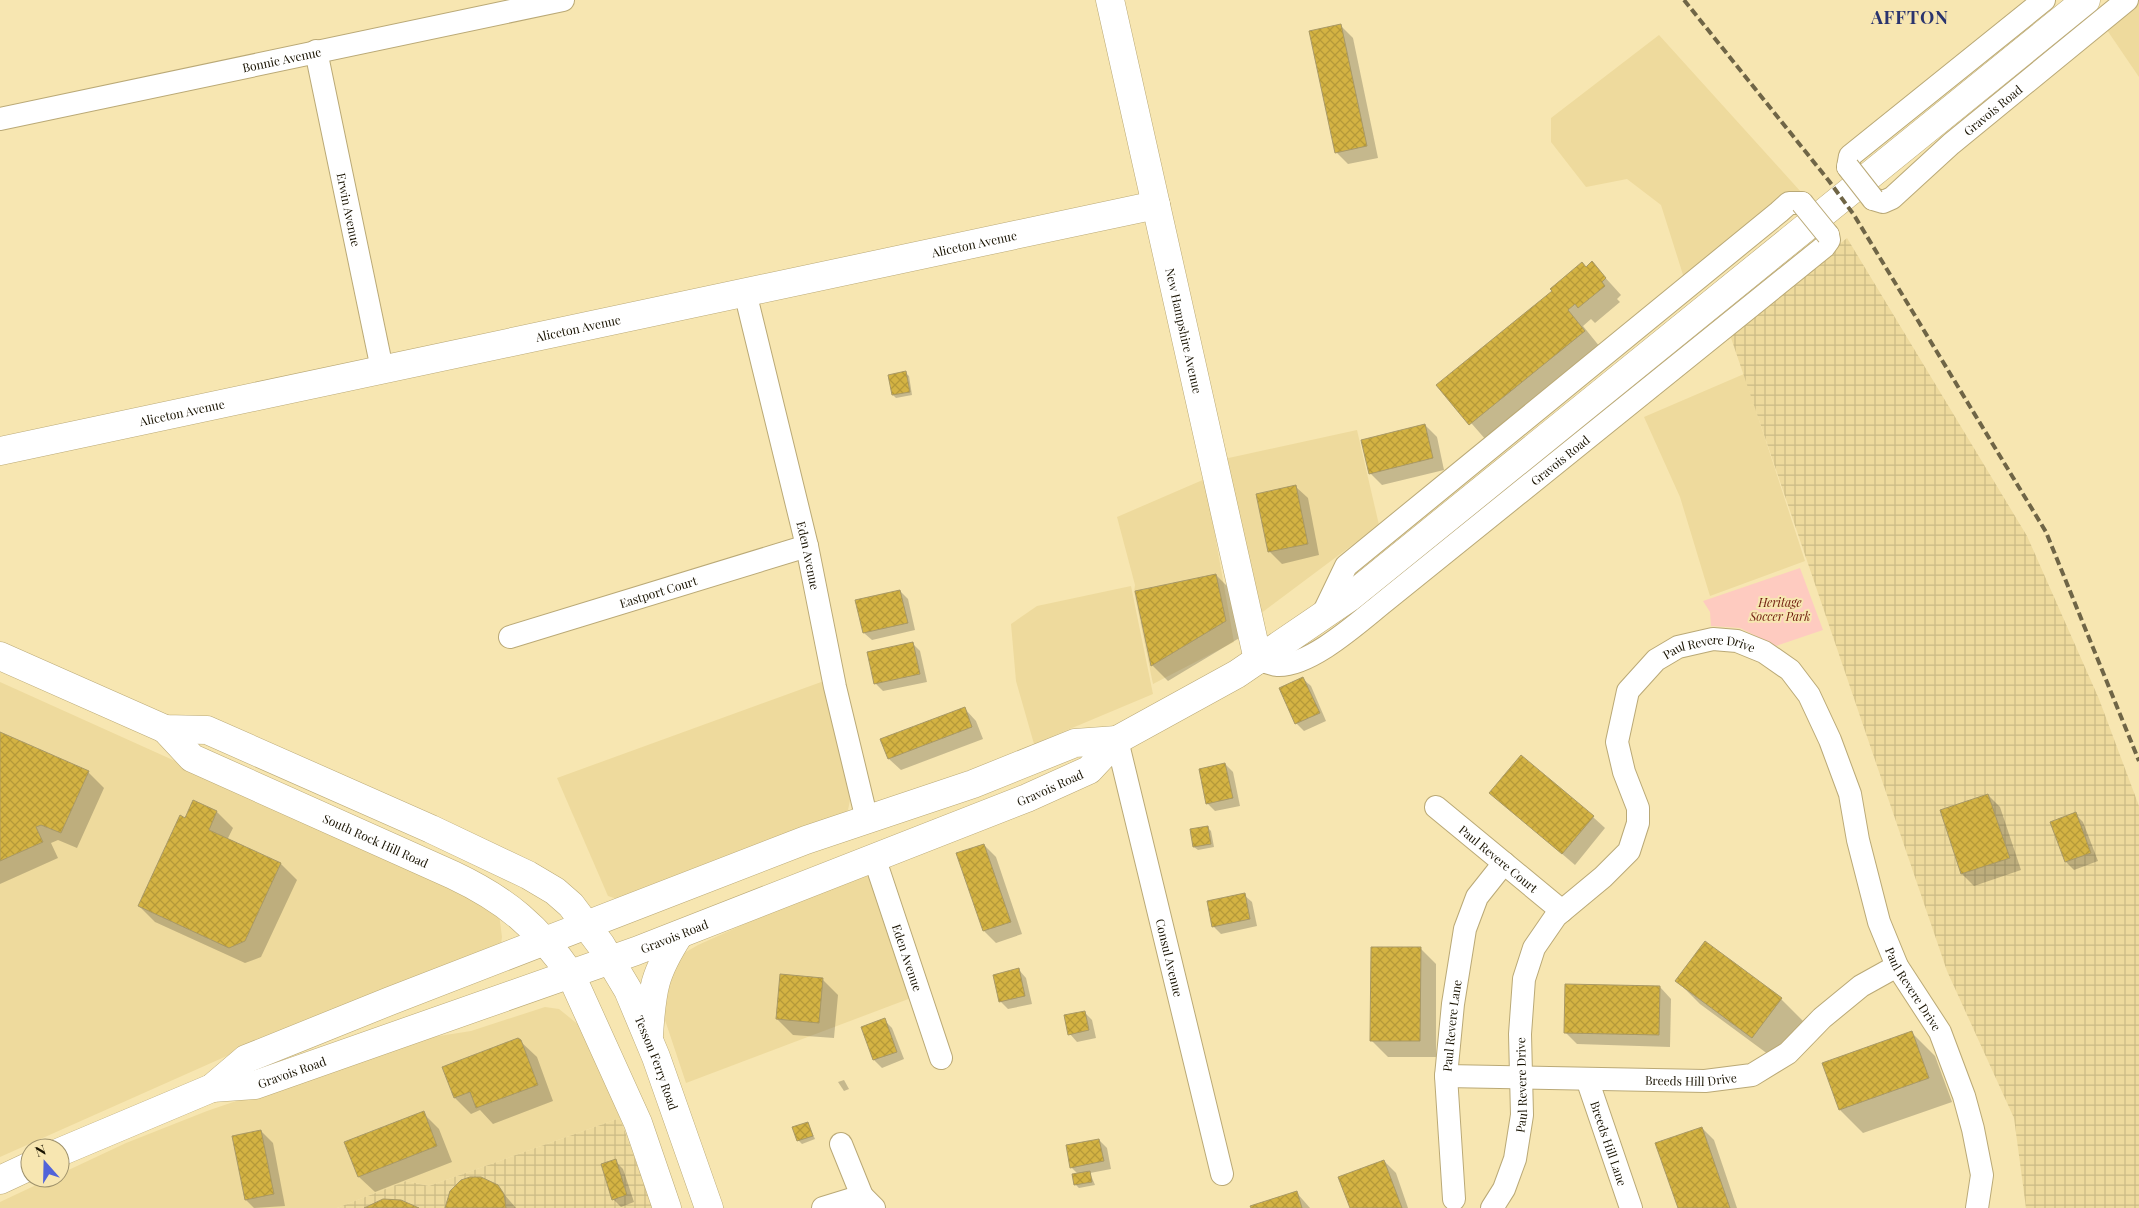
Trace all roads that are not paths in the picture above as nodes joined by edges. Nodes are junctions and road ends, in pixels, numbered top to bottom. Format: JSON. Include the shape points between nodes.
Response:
{"nodes":[{"id":1,"x":563,"y":0,"type":"edge"},
{"id":2,"x":1110,"y":0,"type":"edge"},
{"id":3,"x":2044,"y":0,"type":"edge"},
{"id":4,"x":2086,"y":0,"type":"edge"},
{"id":5,"x":2127,"y":0,"type":"edge"},
{"id":6,"x":316,"y":51,"type":"junction"},
{"id":7,"x":0,"y":119,"type":"edge"},
{"id":8,"x":1156,"y":205,"type":"junction"},
{"id":9,"x":745,"y":292,"type":"junction"},
{"id":10,"x":382,"y":369,"type":"junction"},
{"id":11,"x":0,"y":451,"type":"edge"},
{"id":12,"x":807,"y":546,"type":"junction"},
{"id":13,"x":1320,"y":618,"type":"junction"},
{"id":14,"x":510,"y":637,"type":"dead end"},
{"id":15,"x":0,"y":656,"type":"edge"},
{"id":16,"x":1258,"y":660,"type":"junction"},
{"id":17,"x":165,"y":729,"type":"junction"},
{"id":18,"x":1117,"y":740,"type":"junction"},
{"id":19,"x":1436,"y":807,"type":"dead end"},
{"id":20,"x":867,"y":820,"type":"junction"},
{"id":21,"x":874,"y":857,"type":"junction"},
{"id":22,"x":1504,"y":863,"type":"junction"},
{"id":23,"x":1562,"y":911,"type":"junction"},
{"id":24,"x":586,"y":925,"type":"junction"},
{"id":25,"x":679,"y":935,"type":"junction"},
{"id":26,"x":544,"y":942,"type":"junction"},
{"id":27,"x":611,"y":960,"type":"junction"},
{"id":28,"x":1897,"y":966,"type":"junction"},
{"id":29,"x":571,"y":975,"type":"junction"},
{"id":30,"x":648,"y":1036,"type":"junction"},
{"id":31,"x":940,"y":1058,"type":"dead end"},
{"id":32,"x":1446,"y":1076,"type":"junction"},
{"id":33,"x":1521,"y":1077,"type":"junction"},
{"id":34,"x":1587,"y":1079,"type":"junction"},
{"id":35,"x":212,"y":1088,"type":"junction"},
{"id":36,"x":840,"y":1144,"type":"dead end"},
{"id":37,"x":70,"y":1148,"type":"edge"},
{"id":38,"x":20,"y":1171,"type":"edge"},
{"id":39,"x":1222,"y":1174,"type":"dead end"},
{"id":40,"x":0,"y":1180,"type":"edge"},
{"id":41,"x":1454,"y":1199,"type":"dead end"},
{"id":42,"x":868,"y":1202,"type":"edge"},
{"id":43,"x":667,"y":1208,"type":"edge"},
{"id":44,"x":709,"y":1208,"type":"edge"},
{"id":45,"x":823,"y":1208,"type":"edge"},
{"id":46,"x":1492,"y":1208,"type":"edge"},
{"id":47,"x":1631,"y":1208,"type":"edge"},
{"id":48,"x":1977,"y":1208,"type":"edge"}],
"edges":[{"from":1,"to":6,"type":"street","name":"Bonnie Avenue"},
{"from":2,"to":8,"type":"main road","name":"New Hampshire Avenue"},
{"from":3,"to":5,"type":"street","name":"Gravois Road","bridge":true,"via":[[1850,156],[1848,167],[1873,199],[1883,202],[1892,198],[1950,144]]},
{"from":4,"to":13,"type":"main road","name":"Gravois Road","via":[[1395,561]]},
{"from":6,"to":7,"type":"street","name":"Bonnie Avenue"},
{"from":6,"to":10,"type":"street","name":"Erwin Avenue"},
{"from":8,"to":9,"type":"main road","name":"Aliceton Avenue"},
{"from":8,"to":16,"type":"main road","name":"New Hampshire Avenue"},
{"from":9,"to":10,"type":"main road","name":"Aliceton Avenue"},
{"from":9,"to":12,"type":"street","name":"Eden Avenue"},
{"from":10,"to":11,"type":"main road","name":"Aliceton Avenue"},
{"from":12,"to":14,"type":"street","name":"Eastport Court"},
{"from":12,"to":20,"type":"street","name":"Eden Avenue","via":[[835,688]]},
{"from":13,"to":16,"type":"main road","name":"Gravois Road"},
{"from":13,"to":16,"type":"street","name":"Gravois Road","bridge":true,"via":[[1346,566],[1778,212],[1790,203],[1802,204],[1828,235],[1829,240],[1824,247],[1326,646],[1307,658],[1278,665]]},
{"from":15,"to":17,"type":"main road","name":"South Rock Hill Road"},
{"from":16,"to":18,"type":"main road","name":"Gravois Road"},
{"from":17,"to":24,"type":"main road","name":"South Rock Hill Road","via":[[207,730],[431,829],[555,891]]},
{"from":17,"to":26,"type":"main road","name":"South Rock Hill Road","via":[[192,758],[492,894],[512,909]]},
{"from":18,"to":20,"type":"main road","name":"Gravois Road","via":[[1075,743],[973,784]]},
{"from":18,"to":21,"type":"main road","name":"Gravois Road","via":[[1089,770],[966,823]]},
{"from":18,"to":39,"type":"street","name":"Consul Avenue"},
{"from":19,"to":22,"type":"street","name":"Paul Revere Court"},
{"from":20,"to":24,"type":"main road","name":"Gravois Road","via":[[806,840]]},
{"from":21,"to":25,"type":"main road","name":"Gravois Road"},
{"from":21,"to":31,"type":"street","name":"Eden Avenue"},
{"from":22,"to":23,"type":"street","name":"Paul Revere Court"},
{"from":22,"to":32,"type":"street","name":"Paul Revere Lane","via":[[1477,897],[1465,929]]},
{"from":23,"to":28,"type":"street","name":"Paul Revere Drive","via":[[1629,851],[1638,823],[1638,808],[1617,742],[1628,691],[1656,660],[1678,647],[1713,639],[1737,641],[1764,652],[1790,670],[1809,696],[1850,794],[1879,922]]},
{"from":23,"to":33,"type":"street","name":"Paul Revere Drive","via":[[1534,948],[1524,979]]},
{"from":24,"to":26,"type":"main road","name":"Gravois Road"},
{"from":24,"to":27,"type":"main road","name":"Tesson Ferry Road"},
{"from":25,"to":27,"type":"main road","name":"Gravois Road"},
{"from":25,"to":30,"type":"main road","via":[[659,967],[654,983]]},
{"from":26,"to":29,"type":"main road","name":"South Rock Hill Road"},
{"from":26,"to":35,"type":"main road","name":"Gravois Road","via":[[246,1059]]},
{"from":27,"to":29,"type":"main road","name":"Gravois Road"},
{"from":27,"to":30,"type":"main road","name":"Tesson Ferry Road"},
{"from":28,"to":34,"type":"street","name":"Breeds Hill Drive","via":[[1860,986],[1788,1053],[1752,1075],[1706,1081]]},
{"from":28,"to":48,"type":"street","name":"Paul Revere Drive","via":[[1940,1032],[1964,1096],[1982,1175]]},
{"from":29,"to":35,"type":"main road","name":"Gravois Road","via":[[255,1085]]},
{"from":29,"to":43,"type":"main road","via":[[638,1124]]},
{"from":30,"to":44,"type":"main road","name":"Tesson Ferry Road"},
{"from":32,"to":33,"type":"street","name":"Breeds Hill Drive"},
{"from":32,"to":41,"type":"street","name":"Paul Revere Lane"},
{"from":33,"to":34,"type":"street","name":"Breeds Hill Drive"},
{"from":33,"to":46,"type":"street","name":"Paul Revere Drive","via":[[1522,1114],[1515,1159],[1504,1189]]},
{"from":34,"to":47,"type":"street","name":"Breeds Hill Lane"},
{"from":35,"to":37,"type":"main road","name":"Gravois Road"},
{"from":36,"to":42,"type":"street"},
{"from":38,"to":40,"type":"main road"},
{"from":42,"to":45,"type":"street"}]}
